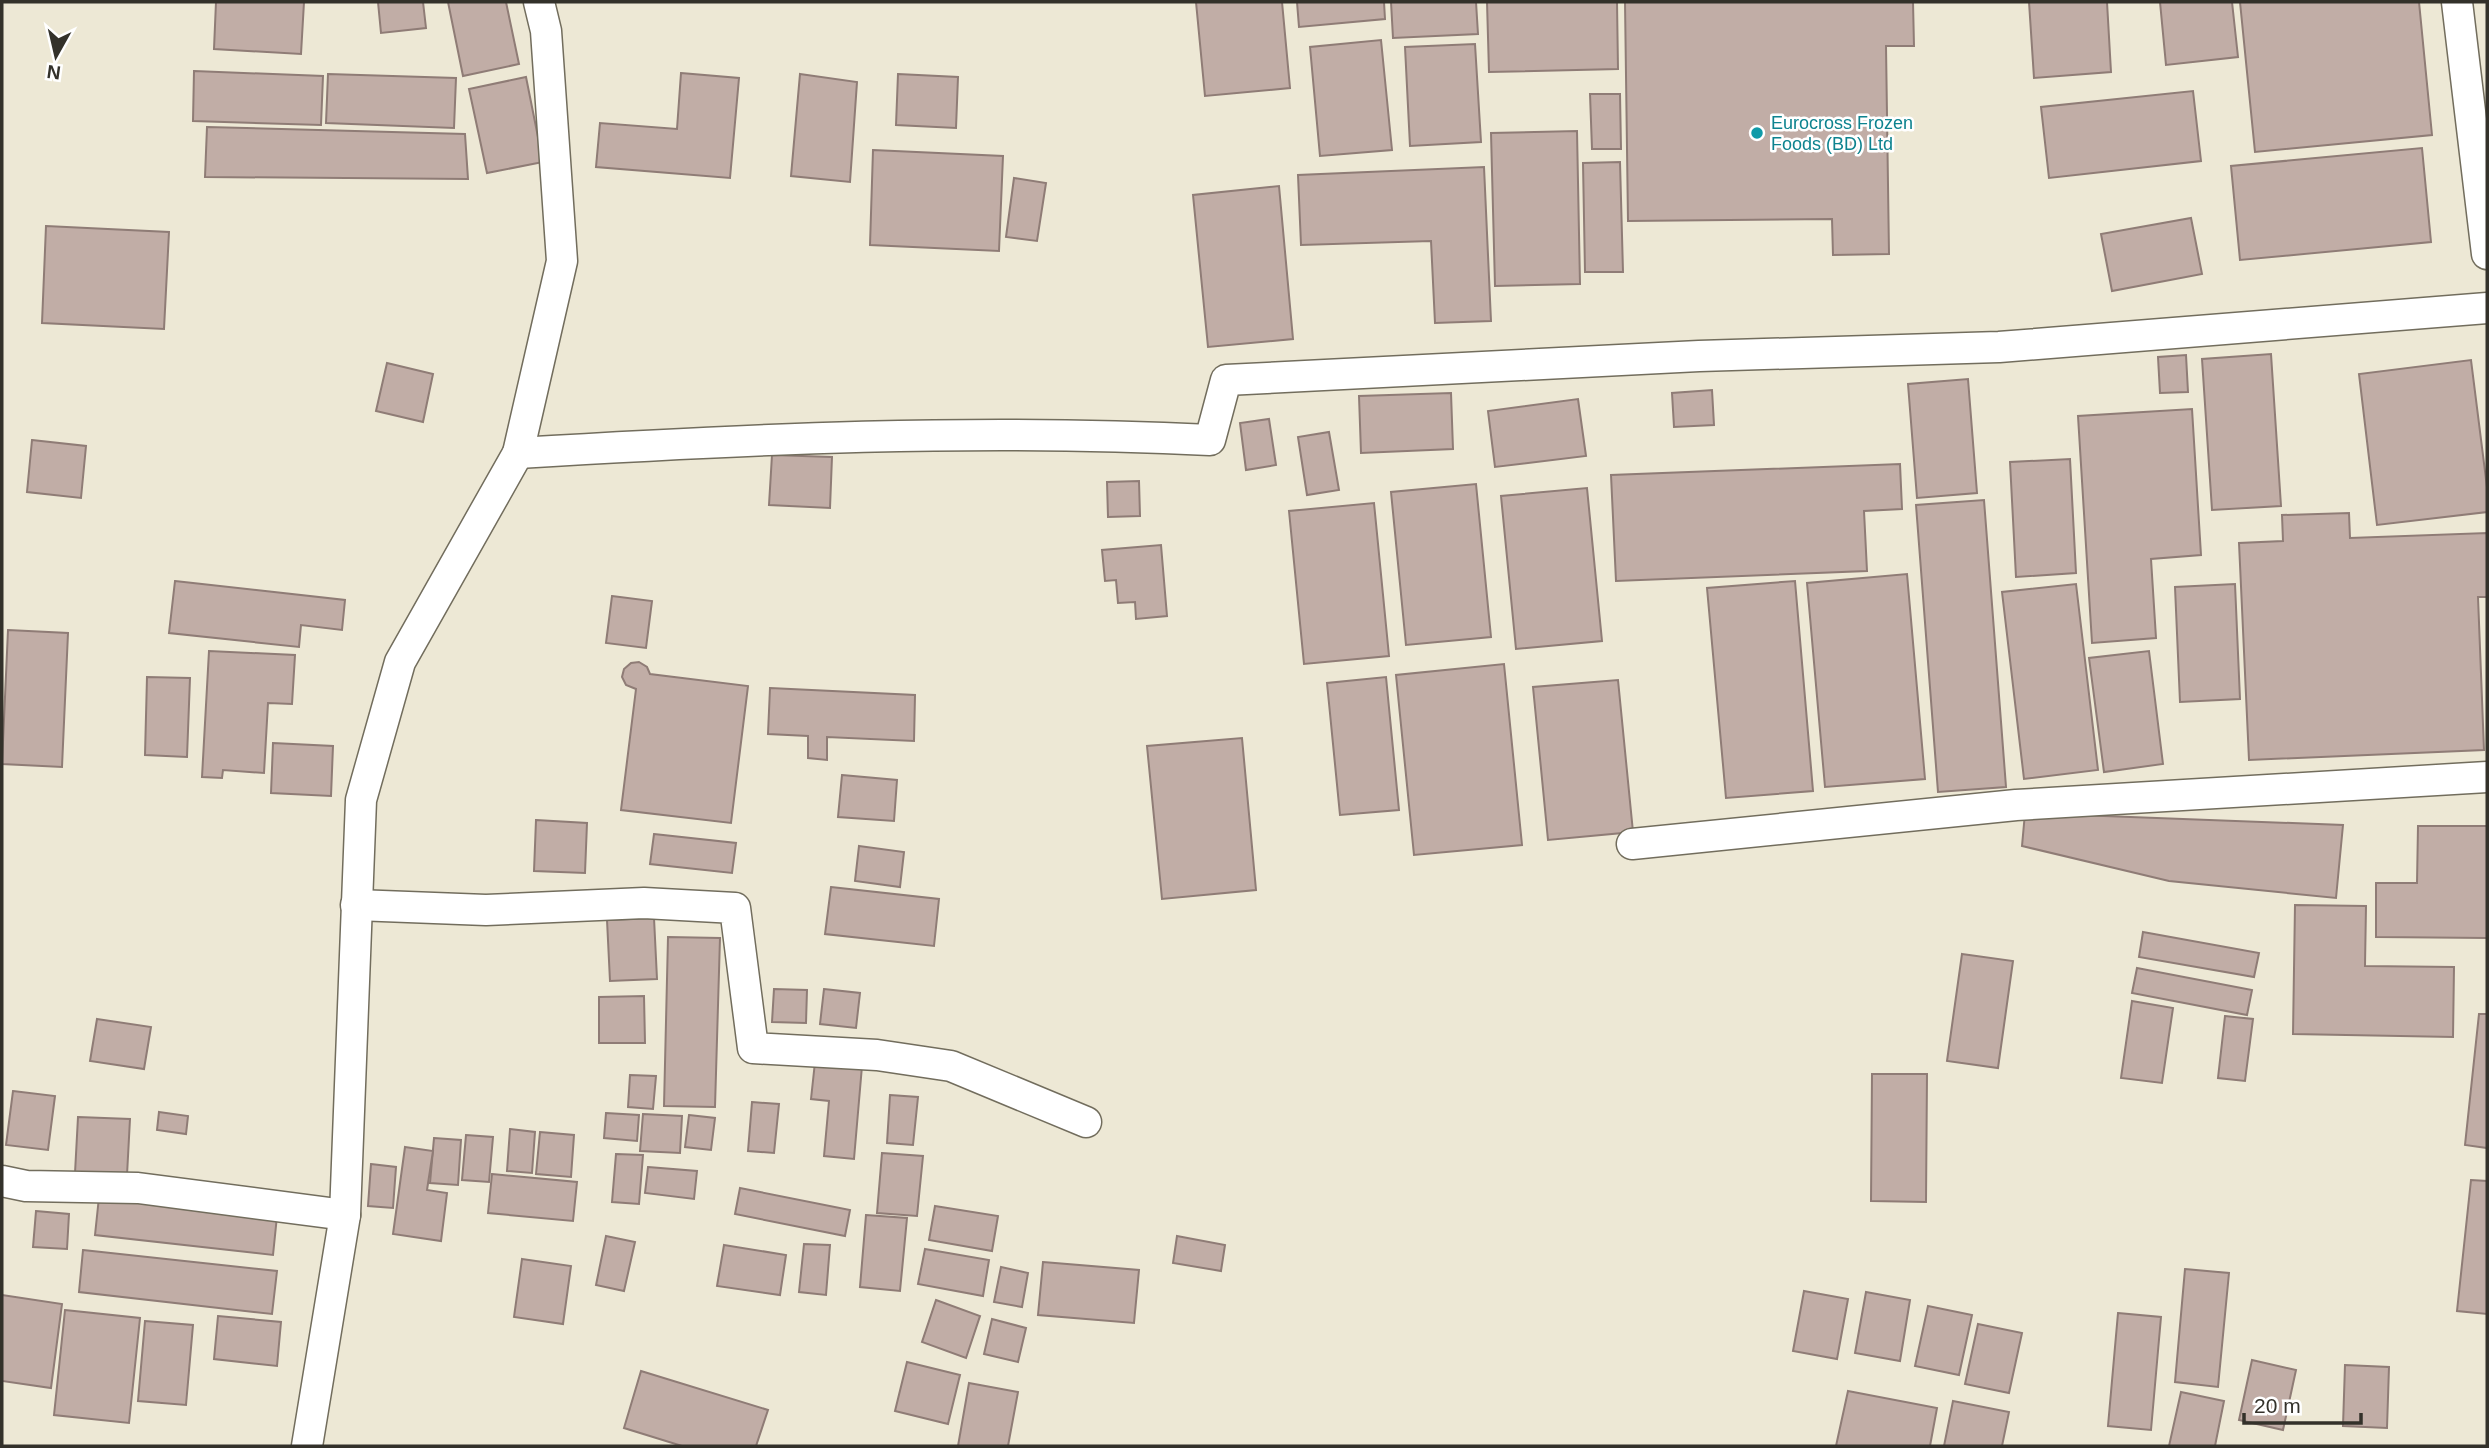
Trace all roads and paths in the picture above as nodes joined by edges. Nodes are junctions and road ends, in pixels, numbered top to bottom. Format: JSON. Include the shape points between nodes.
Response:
{"nodes":[{"id":1,"x":539,"y":2,"type":"edge"},
{"id":2,"x":2457,"y":2,"type":"edge"},
{"id":3,"x":2487,"y":254,"type":"edge"},
{"id":4,"x":2487,"y":308,"type":"edge"},
{"id":5,"x":518,"y":453,"type":"junction"},
{"id":6,"x":2487,"y":777,"type":"edge"},
{"id":7,"x":1632,"y":844,"type":"dead end"},
{"id":8,"x":356,"y":905,"type":"junction"},
{"id":9,"x":1086,"y":1122,"type":"dead end"},
{"id":10,"x":2,"y":1181,"type":"edge"},
{"id":11,"x":345,"y":1215,"type":"junction"},
{"id":12,"x":307,"y":1446,"type":"edge"}],
"edges":[{"from":1,"to":5,"type":"street","via":[[546,31],[562,261]]},
{"from":2,"to":3,"type":"street"},
{"from":4,"to":5,"type":"street","via":[[1999,347],[1699,356],[1226,380],[1210,440],[894,437]]},
{"from":5,"to":8,"type":"street","via":[[400,662],[361,800]]},
{"from":6,"to":7,"type":"street","via":[[2016,805]]},
{"from":8,"to":9,"type":"street","via":[[486,910],[644,903],[735,908],[752,1048],[877,1055],[951,1066]]},
{"from":8,"to":11,"type":"street"},
{"from":10,"to":11,"type":"street","via":[[26,1186],[138,1188]]},
{"from":11,"to":12,"type":"street"}]}
